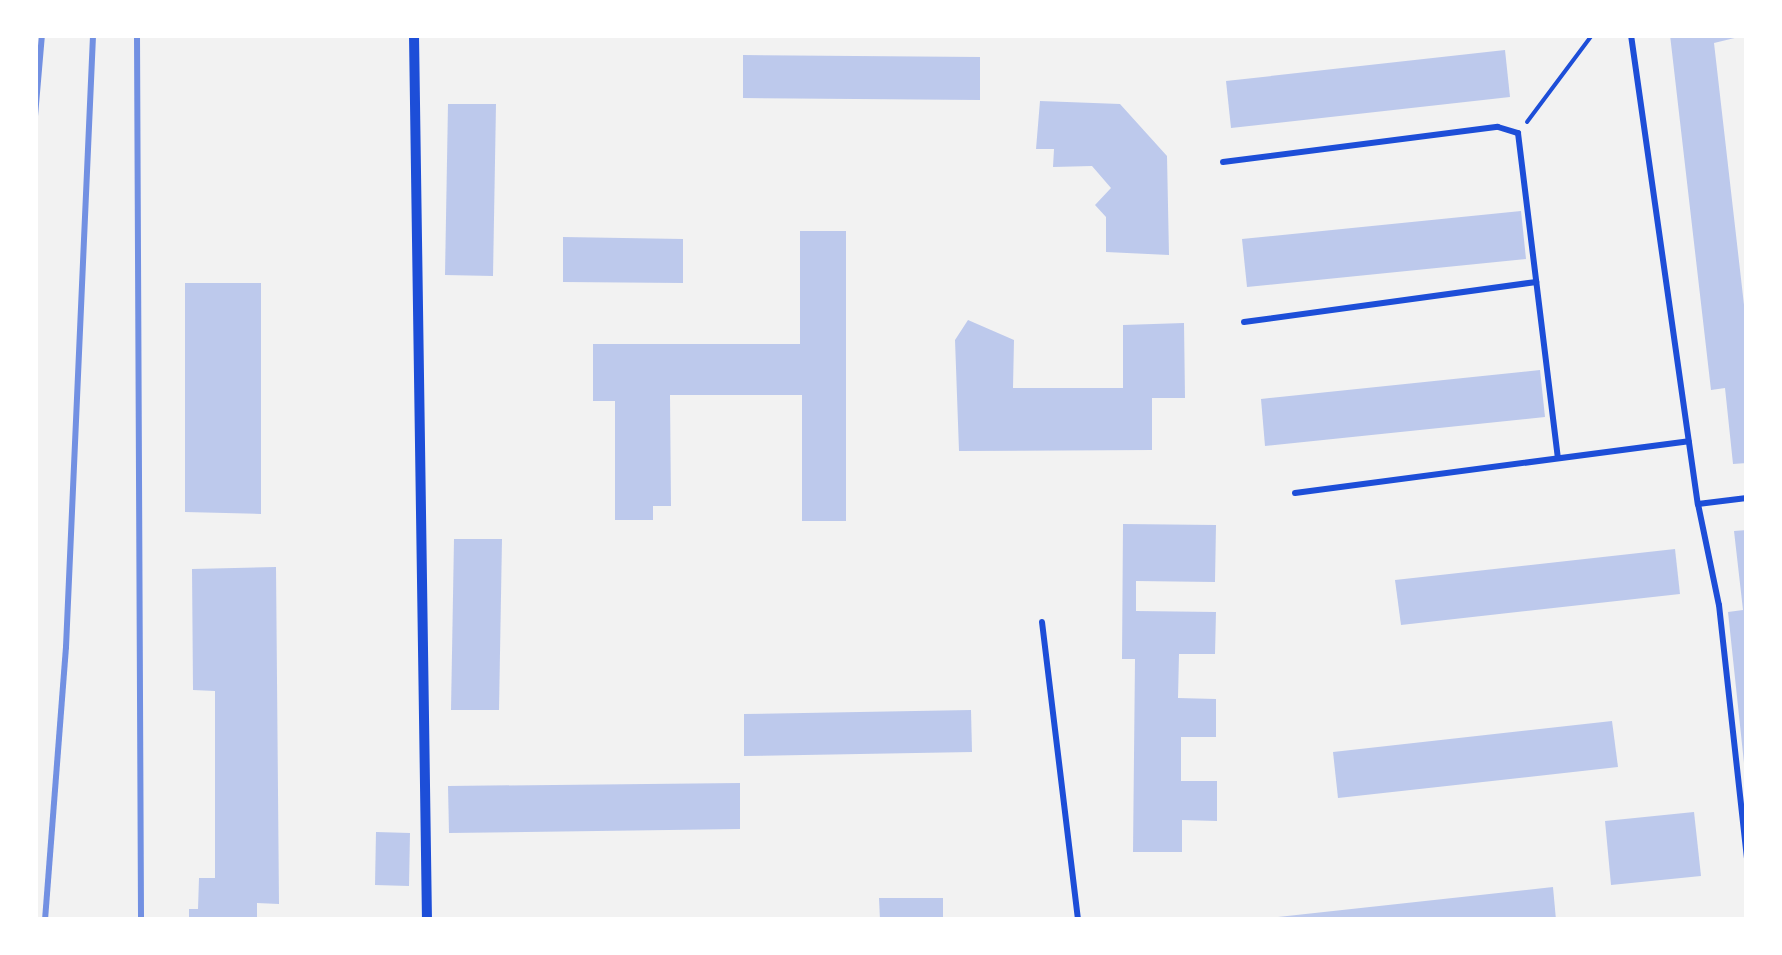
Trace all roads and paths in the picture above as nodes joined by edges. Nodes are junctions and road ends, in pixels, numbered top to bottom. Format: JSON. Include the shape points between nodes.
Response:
{"nodes":[{"id":1,"x":414,"y":35,"type":"edge"},
{"id":2,"x":794,"y":35,"type":"edge"},
{"id":3,"x":821,"y":35,"type":"edge"},
{"id":4,"x":1592,"y":35,"type":"edge"},
{"id":5,"x":1631,"y":35,"type":"edge"},
{"id":6,"x":1518,"y":134,"type":"junction"},
{"id":7,"x":1223,"y":162,"type":"dead end"},
{"id":8,"x":1536,"y":282,"type":"junction"},
{"id":9,"x":1244,"y":322,"type":"dead end"},
{"id":10,"x":1689,"y":441,"type":"junction"},
{"id":11,"x":1558,"y":458,"type":"junction"},
{"id":12,"x":1296,"y":493,"type":"dead end"},
{"id":13,"x":1747,"y":498,"type":"edge"},
{"id":14,"x":1698,"y":504,"type":"junction"},
{"id":15,"x":1042,"y":622,"type":"dead end"},
{"id":16,"x":1747,"y":859,"type":"edge"},
{"id":17,"x":427,"y":920,"type":"edge"},
{"id":18,"x":1078,"y":920,"type":"edge"}],
"edges":[{"from":1,"to":17,"type":"street"},
{"from":2,"to":3,"type":"lane"},
{"from":4,"to":6,"type":"path"},
{"from":5,"to":10,"type":"lane"},
{"from":6,"to":7,"type":"lane","via":[[1498,127]]},
{"from":6,"to":8,"type":"lane"},
{"from":8,"to":9,"type":"lane"},
{"from":8,"to":11,"type":"lane"},
{"from":10,"to":11,"type":"lane"},
{"from":10,"to":14,"type":"lane"},
{"from":11,"to":12,"type":"lane"},
{"from":13,"to":14,"type":"lane"},
{"from":14,"to":16,"type":"lane","via":[[1719,605]]},
{"from":15,"to":18,"type":"lane"}]}
